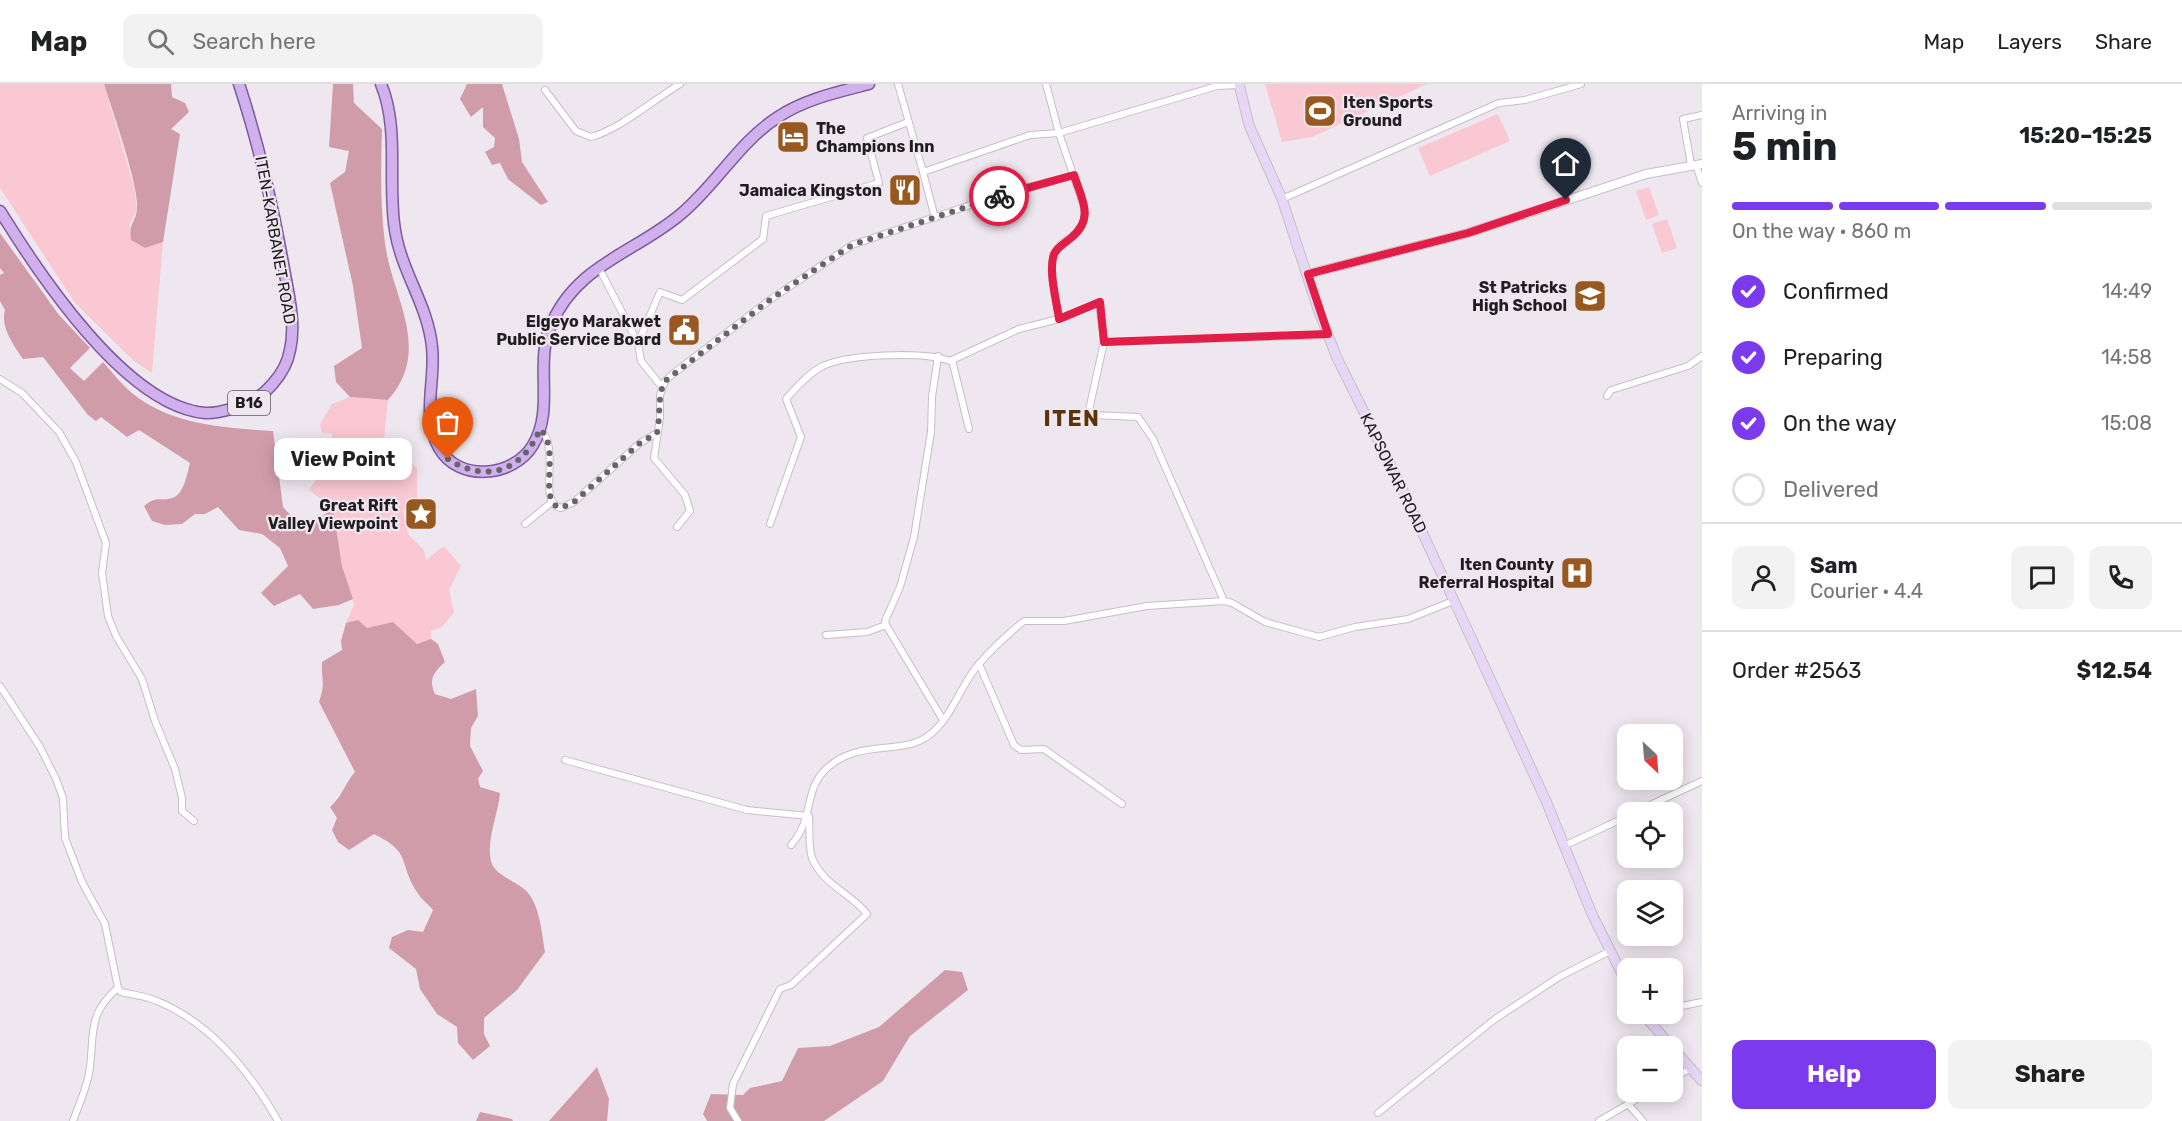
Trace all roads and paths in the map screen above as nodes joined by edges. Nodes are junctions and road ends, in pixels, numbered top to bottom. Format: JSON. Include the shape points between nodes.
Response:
{"nodes":[{"id":1,"x":239,"y":84,"type":"edge"},
{"id":2,"x":381,"y":84,"type":"edge"},
{"id":3,"x":680,"y":84,"type":"edge"},
{"id":4,"x":868,"y":84,"type":"edge"},
{"id":5,"x":897,"y":84,"type":"edge"},
{"id":6,"x":1046,"y":84,"type":"edge"},
{"id":7,"x":1239,"y":84,"type":"edge"},
{"id":8,"x":1581,"y":84,"type":"edge"},
{"id":9,"x":545,"y":90,"type":"dead end"},
{"id":10,"x":1702,"y":115,"type":"edge"},
{"id":11,"x":908,"y":122,"type":"junction"},
{"id":12,"x":1059,"y":133,"type":"junction"},
{"id":13,"x":1696,"y":165,"type":"edge"},
{"id":14,"x":922,"y":172,"type":"junction"},
{"id":15,"x":1074,"y":175,"type":"junction"},
{"id":16,"x":1702,"y":183,"type":"edge"},
{"id":17,"x":1282,"y":199,"type":"junction"},
{"id":18,"x":0,"y":211,"type":"edge"},
{"id":19,"x":935,"y":218,"type":"junction"},
{"id":20,"x":598,"y":267,"type":"junction"},
{"id":21,"x":1308,"y":274,"type":"junction"},
{"id":22,"x":1059,"y":319,"type":"junction"},
{"id":23,"x":1328,"y":334,"type":"junction"},
{"id":24,"x":1104,"y":342,"type":"junction"},
{"id":25,"x":639,"y":343,"type":"junction"},
{"id":26,"x":938,"y":356,"type":"junction"},
{"id":27,"x":1702,"y":356,"type":"edge"},
{"id":28,"x":952,"y":360,"type":"junction"},
{"id":29,"x":0,"y":379,"type":"edge"},
{"id":30,"x":662,"y":387,"type":"junction"},
{"id":31,"x":1607,"y":396,"type":"dead end"},
{"id":32,"x":540,"y":429,"type":"junction"},
{"id":33,"x":969,"y":429,"type":"dead end"},
{"id":34,"x":657,"y":433,"type":"junction"},
{"id":35,"x":552,"y":502,"type":"junction"},
{"id":36,"x":525,"y":524,"type":"dead end"},
{"id":37,"x":770,"y":524,"type":"dead end"},
{"id":38,"x":676,"y":527,"type":"dead end"},
{"id":39,"x":1224,"y":601,"type":"junction"},
{"id":40,"x":1453,"y":601,"type":"junction"},
{"id":41,"x":886,"y":626,"type":"junction"},
{"id":42,"x":826,"y":635,"type":"dead end"},
{"id":43,"x":979,"y":664,"type":"junction"},
{"id":44,"x":0,"y":686,"type":"edge"},
{"id":45,"x":942,"y":720,"type":"junction"},
{"id":46,"x":565,"y":760,"type":"dead end"},
{"id":47,"x":1702,"y":781,"type":"edge"},
{"id":48,"x":1657,"y":802,"type":"edge"},
{"id":49,"x":1122,"y":804,"type":"dead end"},
{"id":50,"x":809,"y":816,"type":"junction"},
{"id":51,"x":194,"y":821,"type":"dead end"},
{"id":52,"x":1617,"y":821,"type":"edge"},
{"id":53,"x":791,"y":845,"type":"dead end"},
{"id":54,"x":1564,"y":846,"type":"junction"},
{"id":55,"x":1610,"y":951,"type":"junction"},
{"id":56,"x":1617,"y":965,"type":"edge"},
{"id":57,"x":118,"y":988,"type":"junction"},
{"id":58,"x":1702,"y":1002,"type":"edge"},
{"id":59,"x":1683,"y":1006,"type":"edge"},
{"id":60,"x":1652,"y":1024,"type":"edge"},
{"id":61,"x":1662,"y":1036,"type":"edge"},
{"id":62,"x":1683,"y":1059,"type":"edge"},
{"id":63,"x":1691,"y":1068,"type":"junction"},
{"id":64,"x":1683,"y":1073,"type":"edge"},
{"id":65,"x":1702,"y":1081,"type":"edge"},
{"id":66,"x":1632,"y":1102,"type":"edge"},
{"id":67,"x":1628,"y":1104,"type":"junction"},
{"id":68,"x":1378,"y":1113,"type":"dead end"},
{"id":69,"x":73,"y":1121,"type":"edge"},
{"id":70,"x":278,"y":1121,"type":"edge"},
{"id":71,"x":738,"y":1121,"type":"edge"},
{"id":72,"x":1601,"y":1121,"type":"edge"},
{"id":73,"x":1643,"y":1121,"type":"edge"}],
"edges":[{"from":1,"to":18,"type":"main road","name":"ITEN-KARBANET ROAD","number":"B16","via":[[274,213],[293,336],[283,370],[272,385],[248,404],[207,414],[169,402],[143,385],[94,340],[46,282]]},
{"from":2,"to":32,"type":"main road","via":[[390,107],[396,240],[430,331],[430,406],[438,447],[456,464],[489,473],[522,458]]},
{"from":3,"to":9,"type":"street","via":[[619,126],[591,137],[576,131]]},
{"from":4,"to":20,"type":"main road","via":[[801,104],[762,128],[681,215]]},
{"from":5,"to":11,"type":"street"},
{"from":6,"to":12,"type":"street"},
{"from":7,"to":12,"type":"street","via":[[1217,86]]},
{"from":7,"to":17,"type":"main road","name":"KAPSOWAR ROAD","via":[[1250,124]]},
{"from":8,"to":17,"type":"street","via":[[1525,100],[1498,103]]},
{"from":10,"to":13,"type":"street","via":[[1683,119]]},
{"from":11,"to":14,"type":"street"},
{"from":11,"to":25,"type":"street","via":[[867,138],[879,183],[766,216],[763,239],[682,300],[660,292]]},
{"from":12,"to":14,"type":"street","via":[[1030,135]]},
{"from":12,"to":15,"type":"street"},
{"from":13,"to":16,"type":"street"},
{"from":13,"to":21,"type":"street","via":[[1646,174],[1468,233]]},
{"from":14,"to":19,"type":"street"},
{"from":15,"to":19,"type":"street"},
{"from":15,"to":22,"type":"street","via":[[1085,219],[1080,231],[1053,258],[1052,283]]},
{"from":17,"to":21,"type":"main road","name":"KAPSOWAR ROAD"},
{"from":19,"to":30,"type":"street","via":[[852,245],[771,299],[674,373]]},
{"from":20,"to":25,"type":"street"},
{"from":20,"to":32,"type":"main road","via":[[564,299],[549,327],[542,362]]},
{"from":21,"to":23,"type":"main road","name":"KAPSOWAR ROAD"},
{"from":22,"to":24,"type":"street","via":[[1100,302]]},
{"from":22,"to":28,"type":"street","via":[[1019,329]]},
{"from":23,"to":24,"type":"street"},
{"from":23,"to":40,"type":"main road","name":"KAPSOWAR ROAD"},
{"from":24,"to":39,"type":"street","via":[[1089,410],[1092,415],[1138,417],[1153,439]]},
{"from":25,"to":30,"type":"street","via":[[641,361]]},
{"from":26,"to":28,"type":"street"},
{"from":26,"to":37,"type":"street","via":[[871,356],[836,361],[818,368],[794,391],[786,402],[801,437]]},
{"from":26,"to":41,"type":"street","via":[[931,432],[914,537]]},
{"from":27,"to":31,"type":"street","via":[[1688,366],[1611,390]]},
{"from":28,"to":33,"type":"street"},
{"from":29,"to":51,"type":"street","via":[[22,393],[55,427],[76,462],[106,543],[102,573],[108,616],[142,679],[154,721],[176,769],[182,811]]},
{"from":30,"to":34,"type":"street"},
{"from":32,"to":35,"type":"street","via":[[550,446]]},
{"from":34,"to":35,"type":"street","via":[[640,443],[574,502],[561,508]]},
{"from":34,"to":38,"type":"street","via":[[654,458],[689,502],[690,511]]},
{"from":35,"to":36,"type":"street"},
{"from":39,"to":40,"type":"street","via":[[1265,622],[1319,637],[1408,619]]},
{"from":39,"to":43,"type":"street","via":[[1147,606],[1064,621],[1024,621]]},
{"from":40,"to":54,"type":"main road","name":"KAPSOWAR ROAD"},
{"from":41,"to":42,"type":"street"},
{"from":41,"to":45,"type":"street"},
{"from":43,"to":45,"type":"street"},
{"from":43,"to":49,"type":"street","via":[[1014,745],[1022,750],[1044,749]]},
{"from":44,"to":57,"type":"street","via":[[56,779],[63,798],[65,838],[110,939]]},
{"from":45,"to":50,"type":"street","via":[[927,737],[840,758],[812,788]]},
{"from":46,"to":50,"type":"street","via":[[747,810]]},
{"from":47,"to":48,"type":"street"},
{"from":50,"to":53,"type":"street"},
{"from":50,"to":71,"type":"street","via":[[812,857],[825,879],[867,914],[791,985],[780,989],[733,1084],[730,1108]]},
{"from":52,"to":54,"type":"street"},
{"from":54,"to":55,"type":"main road","name":"KAPSOWAR ROAD"},
{"from":55,"to":56,"type":"main road","name":"KAPSOWAR ROAD"},
{"from":55,"to":68,"type":"street","via":[[1559,977],[1495,1019]]},
{"from":57,"to":69,"type":"street","via":[[101,1005],[94,1019],[90,1068]]},
{"from":57,"to":70,"type":"street","via":[[170,1006],[200,1025],[227,1050],[264,1095]]},
{"from":58,"to":59,"type":"street"},
{"from":60,"to":61,"type":"main road"},
{"from":62,"to":63,"type":"main road"},
{"from":63,"to":64,"type":"street"},
{"from":63,"to":65,"type":"main road"},
{"from":66,"to":67,"type":"street"},
{"from":67,"to":72,"type":"street"},
{"from":67,"to":73,"type":"street"}]}
